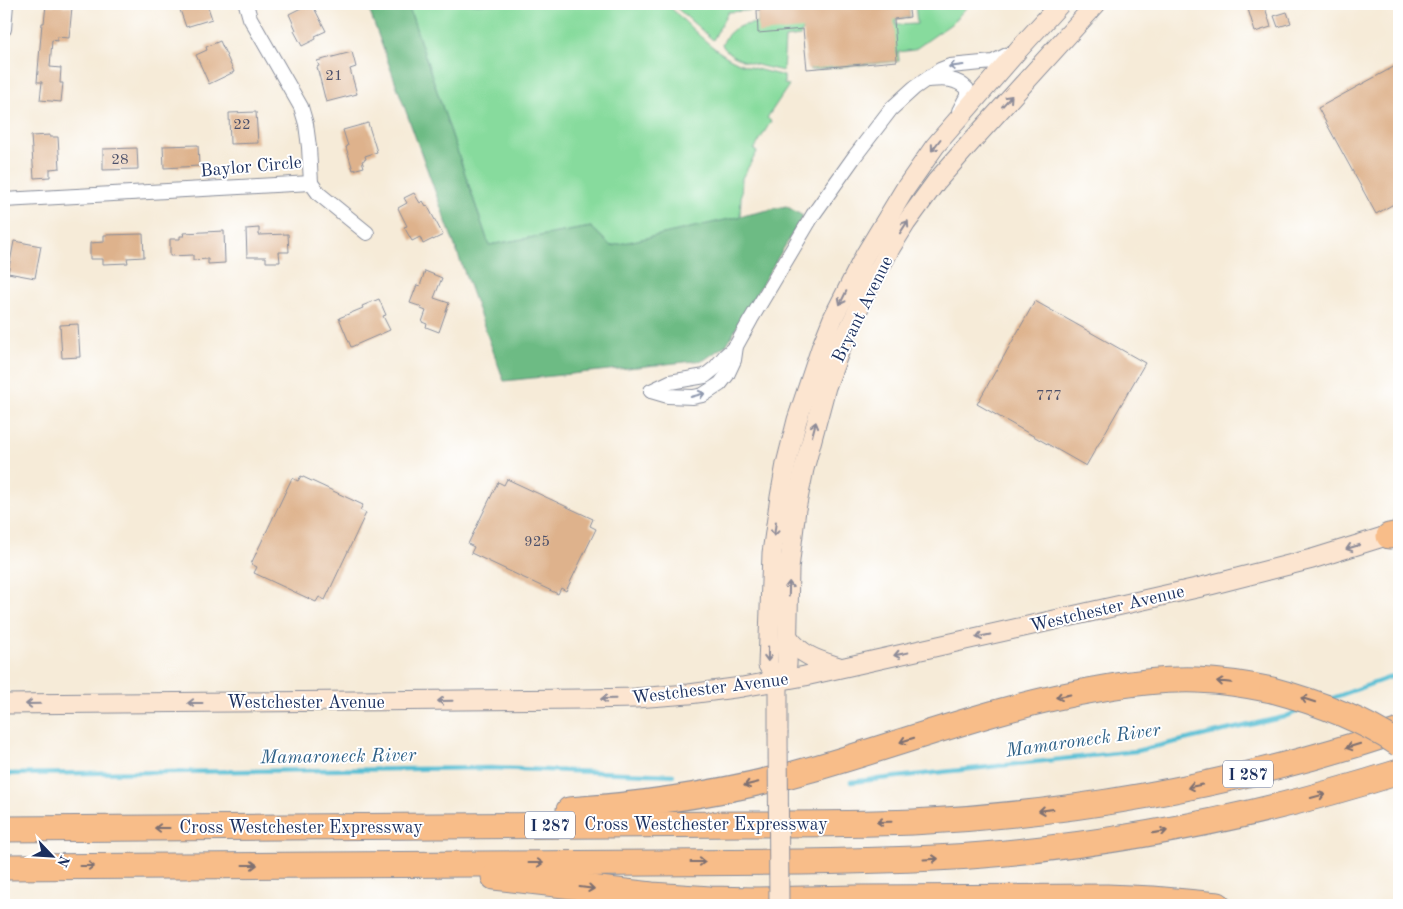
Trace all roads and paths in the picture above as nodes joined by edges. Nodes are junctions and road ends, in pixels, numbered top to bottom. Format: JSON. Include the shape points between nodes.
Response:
{"nodes":[{"id":1,"x":6,"y":4,"type":"edge"},
{"id":2,"x":246,"y":4,"type":"edge"},
{"id":3,"x":1060,"y":4,"type":"edge"},
{"id":4,"x":1096,"y":4,"type":"edge"},
{"id":5,"x":4,"y":29,"type":"edge"},
{"id":6,"x":1019,"y":49,"type":"junction"},
{"id":7,"x":927,"y":80,"type":"junction"},
{"id":8,"x":953,"y":124,"type":"junction"},
{"id":9,"x":310,"y":183,"type":"junction"},
{"id":10,"x":4,"y":200,"type":"edge"},
{"id":11,"x":367,"y":233,"type":"dead end"},
{"id":12,"x":736,"y":346,"type":"junction"},
{"id":13,"x":1396,"y":534,"type":"edge"},
{"id":14,"x":788,"y":638,"type":"junction"},
{"id":15,"x":839,"y":667,"type":"junction"},
{"id":16,"x":778,"y":680,"type":"junction"},
{"id":17,"x":4,"y":704,"type":"edge"},
{"id":18,"x":1399,"y":731,"type":"edge"},
{"id":19,"x":1399,"y":744,"type":"edge"},
{"id":20,"x":1399,"y":772,"type":"edge"},
{"id":21,"x":390,"y":826,"type":"junction"},
{"id":22,"x":4,"y":829,"type":"edge"},
{"id":23,"x":382,"y":864,"type":"junction"},
{"id":24,"x":4,"y":867,"type":"edge"},
{"id":25,"x":778,"y":905,"type":"edge"},
{"id":26,"x":1218,"y":905,"type":"edge"}],
"edges":[{"from":1,"to":5,"type":"street"},
{"from":2,"to":9,"type":"street","name":"Baylor Circle","via":[[250,18],[301,107],[309,147]]},
{"from":3,"to":6,"type":"main road","name":"Bryant Avenue"},
{"from":14,"to":4,"type":"main road","name":"Bryant Avenue","one_way":true,"via":[[789,569],[804,469],[826,387],[863,298],[906,223],[936,182]]},
{"from":6,"to":7,"type":"street","one_way":true,"via":[[993,62],[950,66]]},
{"from":6,"to":8,"type":"main road","name":"Bryant Avenue"},
{"from":7,"to":8,"type":"street","via":[[950,79],[967,90]]},
{"from":7,"to":12,"type":"street","via":[[891,109],[855,156],[813,215]]},
{"from":8,"to":16,"type":"main road","name":"Bryant Avenue","one_way":true,"via":[[905,189],[865,254],[833,318],[797,420],[781,489],[772,553],[768,665]]},
{"from":9,"to":10,"type":"street","name":"Baylor Circle"},
{"from":9,"to":11,"type":"street"},
{"from":12,"to":12,"type":"street","one_way":true,"via":[[706,376],[670,382],[650,391],[668,396],[703,395],[727,376]]},
{"from":13,"to":15,"type":"main road","name":"Westchester Avenue","one_way":true,"via":[[1201,587]]},
{"from":14,"to":15,"type":"main road","via":[[810,658]]},
{"from":14,"to":16,"type":"main road","name":"Bryant Avenue","via":[[787,665]]},
{"from":15,"to":16,"type":"main road","name":"Westchester Avenue"},
{"from":16,"to":17,"type":"main road","name":"Westchester Avenue","one_way":true,"via":[[689,694],[636,698]]},
{"from":16,"to":25,"type":"main road","name":"Bryant Avenue","bridge":true},
{"from":18,"to":21,"type":"highway","name":"Cross Westchester Expressway","number":"I 287","one_way":true,"via":[[1224,780],[1120,800],[999,815],[912,822]]},
{"from":19,"to":21,"type":"highway","one_way":true,"bridge":true,"via":[[1347,715],[1272,690],[1233,683],[1161,681],[1108,687],[1010,708],[819,767],[714,792],[626,805]]},
{"from":23,"to":20,"type":"highway","name":"Cross Westchester Expressway","number":"I 287","one_way":true,"via":[[878,861],[982,855],[1172,830],[1296,802]]},
{"from":21,"to":22,"type":"highway","name":"Cross Westchester Expressway","number":"I 287","one_way":true},
{"from":24,"to":23,"type":"highway","name":"Cross Westchester Expressway","number":"I 287","one_way":true},
{"from":23,"to":26,"type":"highway","one_way":true,"via":[[710,900],[1107,897]]}]}
